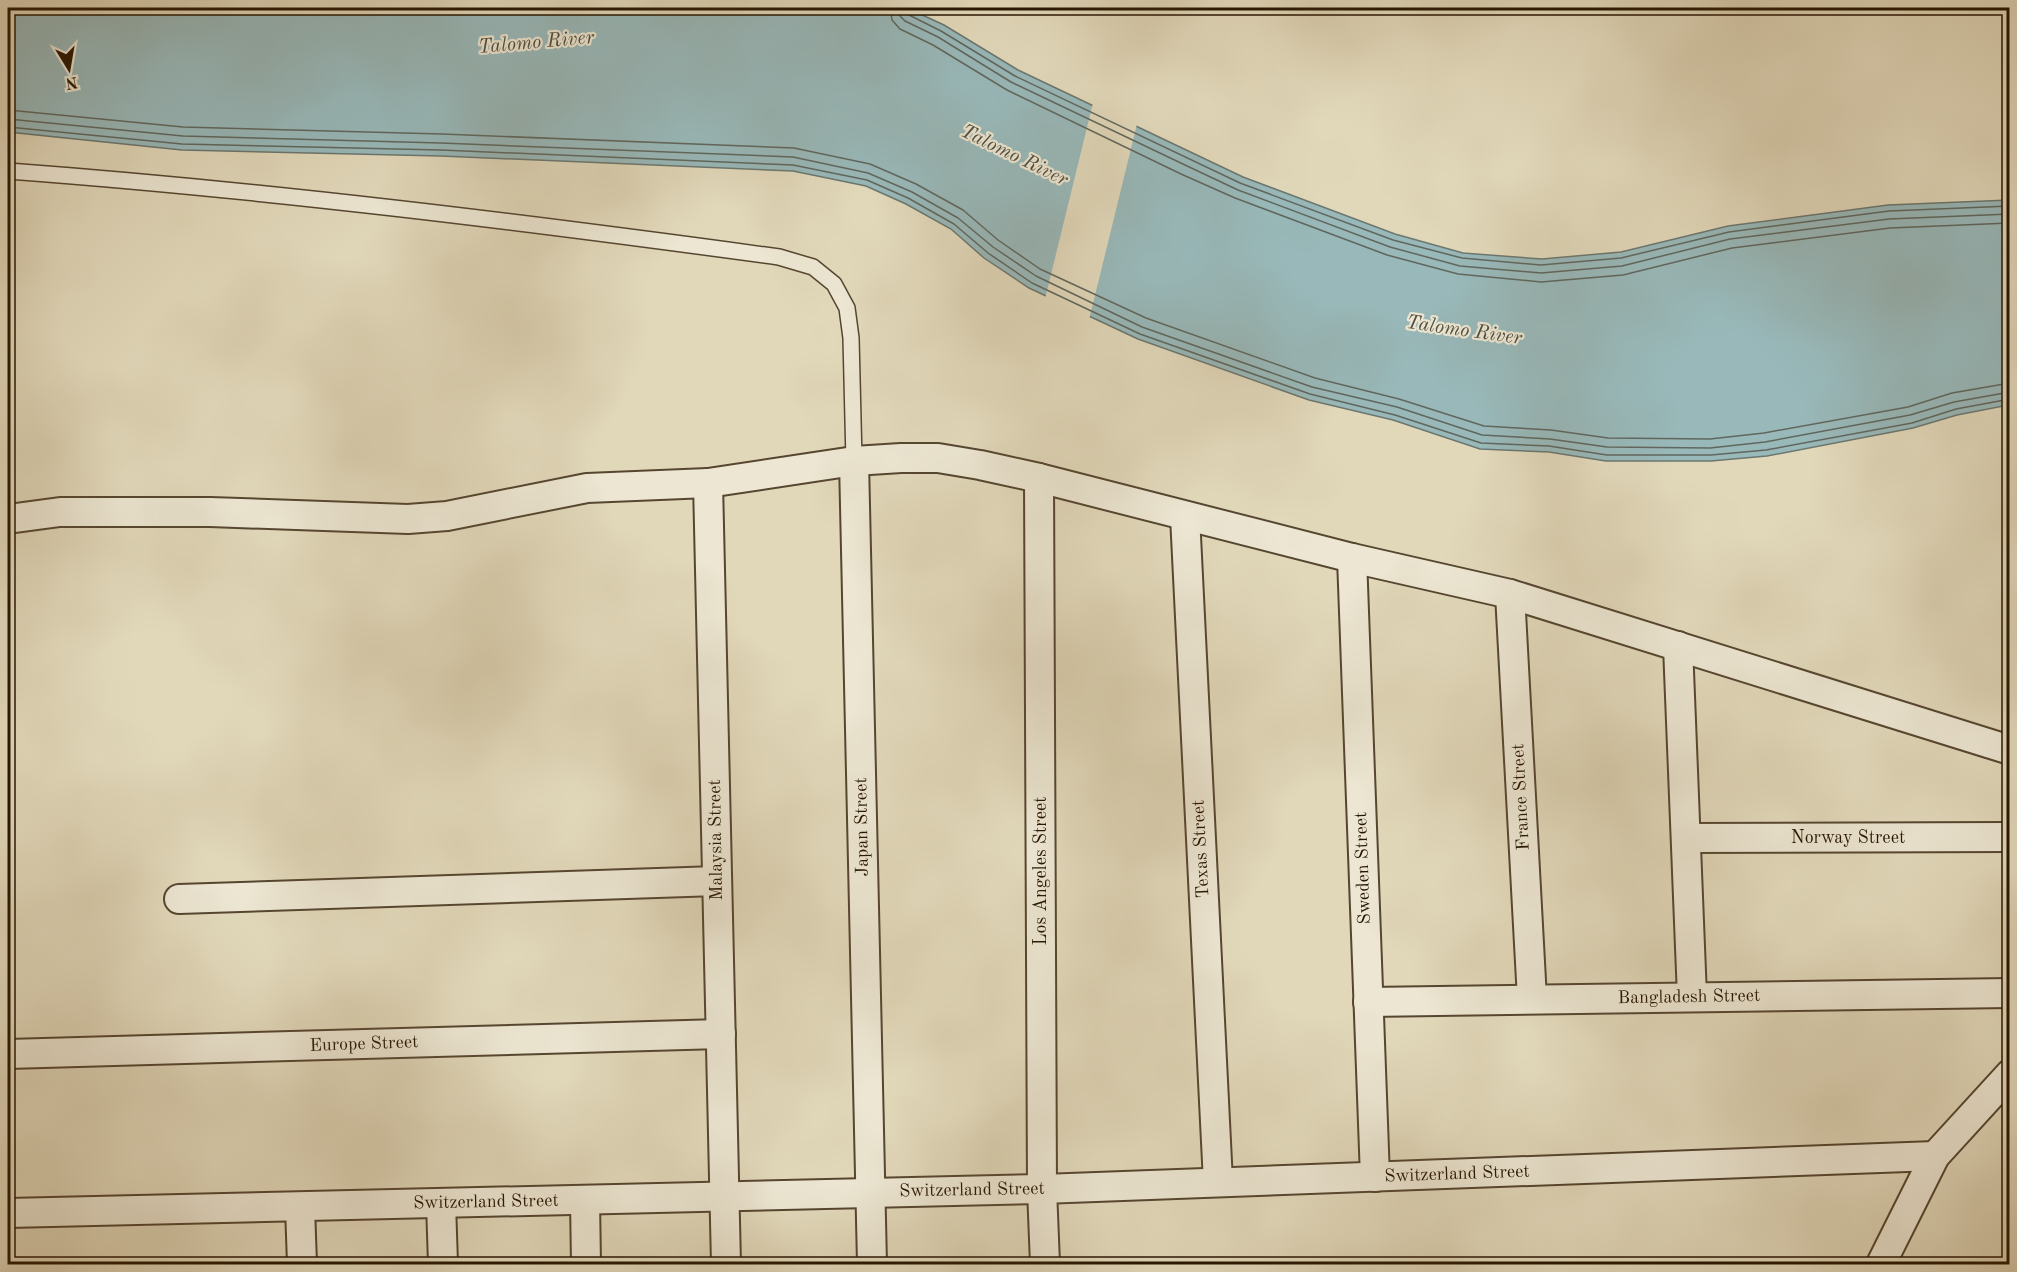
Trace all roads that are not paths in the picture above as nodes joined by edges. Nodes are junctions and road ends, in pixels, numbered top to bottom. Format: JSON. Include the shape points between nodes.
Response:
{"nodes":[{"id":1,"x":8,"y":171,"type":"edge"},
{"id":2,"x":854,"y":461,"type":"junction"},
{"id":3,"x":1039,"y":478,"type":"junction"},
{"id":4,"x":708,"y":483,"type":"junction"},
{"id":5,"x":1185,"y":516,"type":"junction"},
{"id":6,"x":8,"y":519,"type":"edge"},
{"id":7,"x":1352,"y":558,"type":"junction"},
{"id":8,"x":1510,"y":594,"type":"junction"},
{"id":9,"x":1678,"y":646,"type":"junction"},
{"id":10,"x":2010,"y":750,"type":"edge"},
{"id":11,"x":2010,"y":837,"type":"edge"},
{"id":12,"x":1686,"y":838,"type":"junction"},
{"id":13,"x":717,"y":881,"type":"junction"},
{"id":14,"x":179,"y":899,"type":"dead end"},
{"id":15,"x":2010,"y":993,"type":"edge"},
{"id":16,"x":1692,"y":997,"type":"junction"},
{"id":17,"x":1532,"y":999,"type":"junction"},
{"id":18,"x":1368,"y":1002,"type":"junction"},
{"id":19,"x":721,"y":1034,"type":"junction"},
{"id":20,"x":8,"y":1054,"type":"edge"},
{"id":21,"x":2010,"y":1074,"type":"edge"},
{"id":22,"x":1935,"y":1156,"type":"junction"},
{"id":23,"x":1375,"y":1177,"type":"junction"},
{"id":24,"x":1218,"y":1182,"type":"junction"},
{"id":25,"x":1042,"y":1189,"type":"junction"},
{"id":26,"x":870,"y":1193,"type":"junction"},
{"id":27,"x":724,"y":1197,"type":"junction"},
{"id":28,"x":585,"y":1200,"type":"junction"},
{"id":29,"x":441,"y":1203,"type":"junction"},
{"id":30,"x":300,"y":1207,"type":"junction"},
{"id":31,"x":8,"y":1214,"type":"edge"},
{"id":32,"x":302,"y":1264,"type":"edge"},
{"id":33,"x":443,"y":1264,"type":"edge"},
{"id":34,"x":586,"y":1264,"type":"edge"},
{"id":35,"x":726,"y":1264,"type":"edge"},
{"id":36,"x":872,"y":1264,"type":"edge"},
{"id":37,"x":1045,"y":1264,"type":"edge"},
{"id":38,"x":1881,"y":1264,"type":"edge"}],
"edges":[{"from":1,"to":2,"type":"lane","via":[[145,181],[477,219],[778,256],[813,267],[834,284],[847,308]]},
{"from":2,"to":3,"type":"street","via":[[938,458]]},
{"from":2,"to":4,"type":"street"},
{"from":2,"to":26,"type":"street","name":"Japan Street"},
{"from":3,"to":5,"type":"street"},
{"from":3,"to":25,"type":"street","name":"Los Angeles Street"},
{"from":4,"to":6,"type":"street","via":[[587,488],[447,516],[408,519],[210,512],[60,512]]},
{"from":4,"to":13,"type":"street","name":"Malaysia Street"},
{"from":5,"to":7,"type":"street"},
{"from":5,"to":24,"type":"street","name":"Texas Street"},
{"from":7,"to":8,"type":"street"},
{"from":7,"to":18,"type":"street","name":"Sweden Street"},
{"from":8,"to":9,"type":"street"},
{"from":8,"to":17,"type":"street","name":"France Street"},
{"from":9,"to":10,"type":"street"},
{"from":9,"to":12,"type":"street"},
{"from":11,"to":12,"type":"street","name":"Norway Street"},
{"from":12,"to":16,"type":"street"},
{"from":13,"to":14,"type":"street"},
{"from":13,"to":19,"type":"street","name":"Malaysia Street"},
{"from":15,"to":16,"type":"street","name":"Bangladesh Street"},
{"from":16,"to":17,"type":"street","name":"Bangladesh Street"},
{"from":17,"to":18,"type":"street","name":"Bangladesh Street"},
{"from":18,"to":23,"type":"street","name":"Sweden Street"},
{"from":19,"to":20,"type":"street","name":"Europe Street"},
{"from":19,"to":27,"type":"street","name":"Malaysia Street"},
{"from":21,"to":22,"type":"street"},
{"from":22,"to":23,"type":"street","name":"Switzerland Street"},
{"from":22,"to":38,"type":"street"},
{"from":23,"to":24,"type":"street","name":"Switzerland Street"},
{"from":24,"to":25,"type":"street","name":"Switzerland Street"},
{"from":25,"to":26,"type":"street","name":"Switzerland Street"},
{"from":25,"to":37,"type":"street","name":"Los Angeles Street"},
{"from":26,"to":27,"type":"street","name":"Switzerland Street"},
{"from":26,"to":36,"type":"street","name":"Japan Street"},
{"from":27,"to":28,"type":"street","name":"Switzerland Street"},
{"from":27,"to":35,"type":"street","name":"Malaysia Street"},
{"from":28,"to":29,"type":"street","name":"Switzerland Street"},
{"from":28,"to":34,"type":"street"},
{"from":29,"to":30,"type":"street","name":"Switzerland Street"},
{"from":29,"to":33,"type":"street"},
{"from":30,"to":31,"type":"street","name":"Switzerland Street"},
{"from":30,"to":32,"type":"street"}]}
